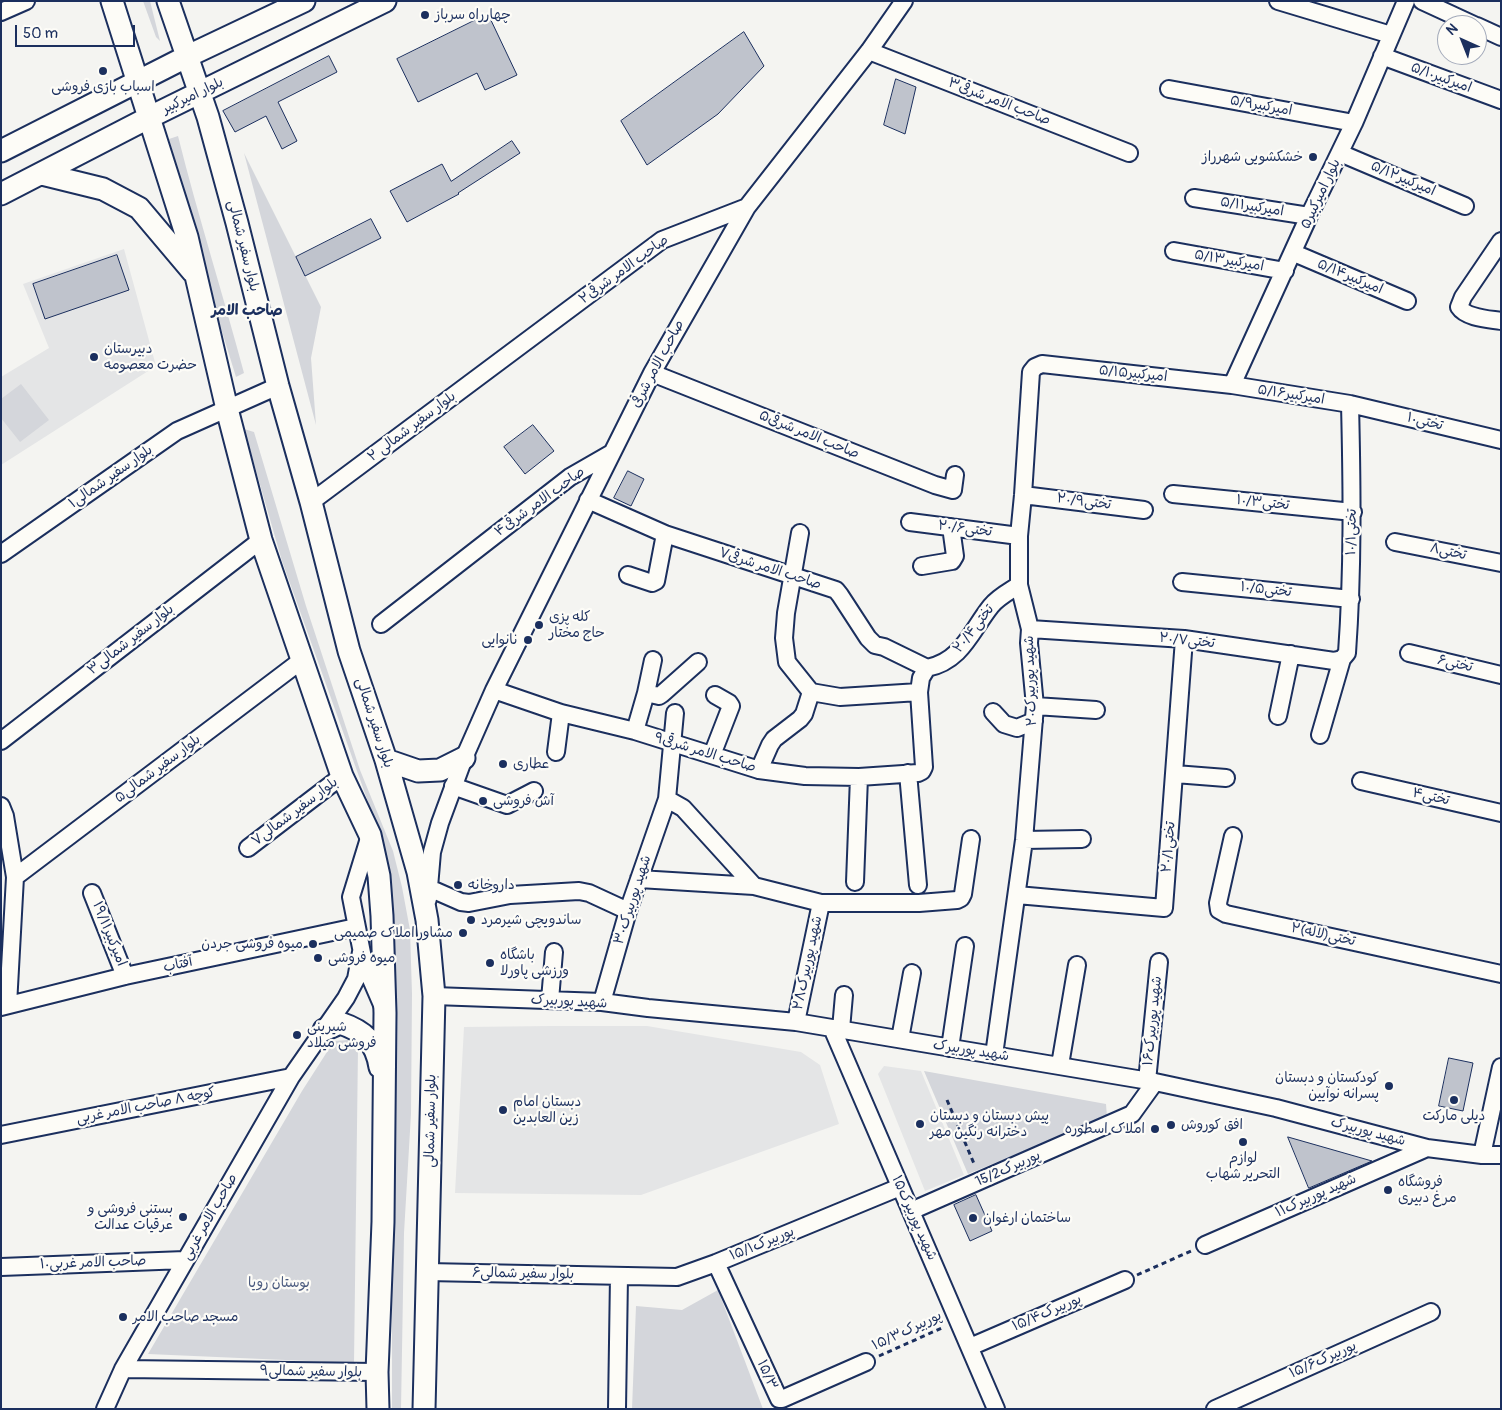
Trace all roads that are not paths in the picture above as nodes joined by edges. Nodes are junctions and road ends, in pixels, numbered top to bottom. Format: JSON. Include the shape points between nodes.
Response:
{"nodes":[{"id":1,"x":26,"y":1,"type":"edge"},
{"id":2,"x":112,"y":1,"type":"edge"},
{"id":3,"x":168,"y":1,"type":"edge"},
{"id":4,"x":304,"y":1,"type":"edge"},
{"id":5,"x":385,"y":1,"type":"edge"},
{"id":6,"x":904,"y":1,"type":"edge"},
{"id":7,"x":1278,"y":1,"type":"edge"},
{"id":8,"x":1406,"y":1,"type":"edge"},
{"id":9,"x":1422,"y":1,"type":"edge"},
{"id":10,"x":1,"y":12,"type":"edge"},
{"id":11,"x":1452,"y":15,"type":"edge"},
{"id":12,"x":1487,"y":31,"type":"edge"},
{"id":13,"x":1391,"y":35,"type":"junction"},
{"id":14,"x":1501,"y":37,"type":"edge"},
{"id":15,"x":869,"y":51,"type":"junction"},
{"id":16,"x":188,"y":56,"type":"junction"},
{"id":17,"x":1382,"y":56,"type":"junction"},
{"id":18,"x":138,"y":82,"type":"junction"},
{"id":19,"x":1169,"y":89,"type":"dead end"},
{"id":20,"x":200,"y":92,"type":"junction"},
{"id":21,"x":1501,"y":100,"type":"edge"},
{"id":22,"x":150,"y":117,"type":"junction"},
{"id":23,"x":1354,"y":123,"type":"junction"},
{"id":24,"x":1,"y":151,"type":"edge"},
{"id":25,"x":1129,"y":153,"type":"dead end"},
{"id":26,"x":1340,"y":153,"type":"junction"},
{"id":27,"x":42,"y":174,"type":"junction"},
{"id":28,"x":1,"y":194,"type":"edge"},
{"id":29,"x":1194,"y":198,"type":"dead end"},
{"id":30,"x":1465,"y":206,"type":"dead end"},
{"id":31,"x":747,"y":207,"type":"junction"},
{"id":32,"x":1309,"y":216,"type":"junction"},
{"id":33,"x":1501,"y":241,"type":"edge"},
{"id":34,"x":1174,"y":251,"type":"dead end"},
{"id":35,"x":1294,"y":253,"type":"junction"},
{"id":36,"x":1285,"y":271,"type":"junction"},
{"id":37,"x":197,"y":277,"type":"junction"},
{"id":38,"x":1407,"y":301,"type":"dead end"},
{"id":39,"x":1501,"y":321,"type":"edge"},
{"id":40,"x":512,"y":352,"type":"joint"},
{"id":41,"x":1035,"y":367,"type":"joint"},
{"id":42,"x":652,"y":373,"type":"junction"},
{"id":43,"x":1232,"y":385,"type":"junction"},
{"id":44,"x":278,"y":386,"type":"junction"},
{"id":45,"x":1350,"y":404,"type":"junction"},
{"id":46,"x":227,"y":409,"type":"junction"},
{"id":47,"x":1501,"y":440,"type":"edge"},
{"id":48,"x":610,"y":454,"type":"junction"},
{"id":49,"x":955,"y":475,"type":"dead end"},
{"id":50,"x":1173,"y":494,"type":"dead end"},
{"id":51,"x":1024,"y":495,"type":"junction"},
{"id":52,"x":588,"y":500,"type":"junction"},
{"id":53,"x":311,"y":502,"type":"junction"},
{"id":54,"x":1144,"y":510,"type":"dead end"},
{"id":55,"x":1353,"y":512,"type":"junction"},
{"id":56,"x":910,"y":522,"type":"dead end"},
{"id":57,"x":951,"y":527,"type":"junction"},
{"id":58,"x":800,"y":533,"type":"dead end"},
{"id":59,"x":666,"y":534,"type":"junction"},
{"id":60,"x":1019,"y":536,"type":"junction"},
{"id":61,"x":261,"y":540,"type":"junction"},
{"id":62,"x":1395,"y":542,"type":"dead end"},
{"id":63,"x":1,"y":554,"type":"edge"},
{"id":64,"x":1501,"y":563,"type":"edge"},
{"id":65,"x":922,"y":566,"type":"dead end"},
{"id":66,"x":628,"y":575,"type":"dead end"},
{"id":67,"x":794,"y":577,"type":"junction"},
{"id":68,"x":1182,"y":582,"type":"dead end"},
{"id":69,"x":1019,"y":584,"type":"junction"},
{"id":70,"x":1351,"y":599,"type":"junction"},
{"id":71,"x":381,"y":624,"type":"dead end"},
{"id":72,"x":1030,"y":629,"type":"junction"},
{"id":73,"x":1184,"y":639,"type":"junction"},
{"id":74,"x":1291,"y":654,"type":"junction"},
{"id":75,"x":1409,"y":654,"type":"dead end"},
{"id":76,"x":1342,"y":659,"type":"junction"},
{"id":77,"x":302,"y":660,"type":"junction"},
{"id":78,"x":653,"y":660,"type":"dead end"},
{"id":79,"x":698,"y":662,"type":"dead end"},
{"id":80,"x":927,"y":668,"type":"junction"},
{"id":81,"x":1501,"y":675,"type":"edge"},
{"id":82,"x":494,"y":690,"type":"junction"},
{"id":83,"x":810,"y":692,"type":"junction"},
{"id":84,"x":919,"y":692,"type":"junction"},
{"id":85,"x":646,"y":693,"type":"junction"},
{"id":86,"x":715,"y":695,"type":"dead end"},
{"id":87,"x":1096,"y":710,"type":"dead end"},
{"id":88,"x":993,"y":712,"type":"dead end"},
{"id":89,"x":561,"y":713,"type":"junction"},
{"id":90,"x":675,"y":713,"type":"dead end"},
{"id":91,"x":1034,"y":713,"type":"junction"},
{"id":92,"x":1278,"y":716,"type":"dead end"},
{"id":93,"x":636,"y":731,"type":"junction"},
{"id":94,"x":1320,"y":735,"type":"dead end"},
{"id":95,"x":1,"y":741,"type":"edge"},
{"id":96,"x":672,"y":742,"type":"junction"},
{"id":97,"x":556,"y":752,"type":"dead end"},
{"id":98,"x":712,"y":755,"type":"junction"},
{"id":99,"x":464,"y":758,"type":"junction"},
{"id":100,"x":386,"y":760,"type":"junction"},
{"id":101,"x":759,"y":770,"type":"junction"},
{"id":102,"x":915,"y":772,"type":"junction"},
{"id":103,"x":1175,"y":774,"type":"junction"},
{"id":104,"x":342,"y":776,"type":"junction"},
{"id":105,"x":859,"y":777,"type":"junction"},
{"id":106,"x":1226,"y":778,"type":"dead end"},
{"id":107,"x":1361,"y":781,"type":"dead end"},
{"id":108,"x":453,"y":786,"type":"junction"},
{"id":109,"x":534,"y":791,"type":"dead end"},
{"id":110,"x":667,"y":799,"type":"junction"},
{"id":111,"x":1,"y":806,"type":"edge"},
{"id":112,"x":1501,"y":813,"type":"edge"},
{"id":113,"x":370,"y":835,"type":"junction"},
{"id":114,"x":1233,"y":836,"type":"dead end"},
{"id":115,"x":971,"y":838,"type":"dead end"},
{"id":116,"x":1082,"y":838,"type":"dead end"},
{"id":117,"x":1024,"y":840,"type":"junction"},
{"id":118,"x":248,"y":848,"type":"dead end"},
{"id":119,"x":15,"y":878,"type":"junction"},
{"id":120,"x":639,"y":879,"type":"junction"},
{"id":121,"x":855,"y":882,"type":"dead end"},
{"id":122,"x":918,"y":885,"type":"dead end"},
{"id":123,"x":754,"y":886,"type":"junction"},
{"id":124,"x":429,"y":888,"type":"junction"},
{"id":125,"x":92,"y":893,"type":"dead end"},
{"id":126,"x":1017,"y":895,"type":"junction"},
{"id":127,"x":820,"y":904,"type":"junction"},
{"id":128,"x":628,"y":911,"type":"junction"},
{"id":129,"x":427,"y":920,"type":"junction"},
{"id":130,"x":356,"y":927,"type":"junction"},
{"id":131,"x":965,"y":946,"type":"dead end"},
{"id":132,"x":361,"y":952,"type":"junction"},
{"id":133,"x":554,"y":952,"type":"dead end"},
{"id":134,"x":1159,"y":962,"type":"dead end"},
{"id":135,"x":1078,"y":965,"type":"dead end"},
{"id":136,"x":912,"y":973,"type":"dead end"},
{"id":137,"x":1501,"y":974,"type":"edge"},
{"id":138,"x":126,"y":976,"type":"junction"},
{"id":139,"x":844,"y":994,"type":"dead end"},
{"id":140,"x":434,"y":996,"type":"junction"},
{"id":141,"x":550,"y":1000,"type":"junction"},
{"id":142,"x":602,"y":1002,"type":"junction"},
{"id":143,"x":4,"y":1006,"type":"edge"},
{"id":144,"x":385,"y":1013,"type":"junction"},
{"id":145,"x":796,"y":1022,"type":"junction"},
{"id":146,"x":836,"y":1029,"type":"junction"},
{"id":147,"x":324,"y":1030,"type":"junction"},
{"id":148,"x":900,"y":1039,"type":"junction"},
{"id":149,"x":950,"y":1048,"type":"junction"},
{"id":150,"x":994,"y":1055,"type":"junction"},
{"id":151,"x":1060,"y":1065,"type":"junction"},
{"id":152,"x":1501,"y":1067,"type":"edge"},
{"id":153,"x":291,"y":1077,"type":"junction"},
{"id":154,"x":1151,"y":1081,"type":"junction"},
{"id":155,"x":385,"y":1104,"type":"junction"},
{"id":156,"x":1,"y":1135,"type":"edge"},
{"id":157,"x":1427,"y":1148,"type":"junction"},
{"id":158,"x":1501,"y":1154,"type":"edge"},
{"id":159,"x":1482,"y":1155,"type":"junction"},
{"id":160,"x":900,"y":1187,"type":"junction"},
{"id":161,"x":911,"y":1211,"type":"junction"},
{"id":162,"x":1205,"y":1245,"type":"road end"},
{"id":163,"x":185,"y":1260,"type":"junction"},
{"id":164,"x":716,"y":1263,"type":"junction"},
{"id":165,"x":1,"y":1267,"type":"edge"},
{"id":166,"x":427,"y":1272,"type":"junction"},
{"id":167,"x":619,"y":1276,"type":"junction"},
{"id":168,"x":1125,"y":1280,"type":"road end"},
{"id":169,"x":1431,"y":1312,"type":"dead end"},
{"id":170,"x":970,"y":1347,"type":"junction"},
{"id":171,"x":866,"y":1362,"type":"road end"},
{"id":172,"x":123,"y":1369,"type":"junction"},
{"id":173,"x":377,"y":1372,"type":"junction"},
{"id":174,"x":105,"y":1409,"type":"edge"},
{"id":175,"x":378,"y":1409,"type":"edge"},
{"id":176,"x":424,"y":1409,"type":"edge"},
{"id":177,"x":617,"y":1409,"type":"edge"},
{"id":178,"x":996,"y":1409,"type":"edge"},
{"id":179,"x":1215,"y":1409,"type":"edge"}],
"edges":[{"from":1,"to":10,"type":"street"},
{"from":2,"to":18,"type":"main road"},
{"from":3,"to":16,"type":"main road","name":"بلوار سفیر شمالی"},
{"from":4,"to":16,"type":"main road"},
{"from":5,"to":20,"type":"main road","name":"بلوار امیرکبیر"},
{"from":6,"to":15,"type":"street","name":"صاحب الامر شرقی"},
{"from":7,"to":13,"type":"street"},
{"from":8,"to":13,"type":"street","name":"بلوار امیرکبیر۵"},
{"from":9,"to":11,"type":"street"},
{"from":12,"to":14,"type":"street"},
{"from":13,"to":17,"type":"street","name":"بلوار امیرکبیر۵"},
{"from":15,"to":25,"type":"street","name":"صاحب الامر شرقی۳"},
{"from":15,"to":31,"type":"street","name":"صاحب الامر شرقی"},
{"from":16,"to":18,"type":"main road"},
{"from":16,"to":20,"type":"main road","name":"بلوار سفیر شمالی"},
{"from":17,"to":21,"type":"street","name":"امیرکبیر۵/۱۰"},
{"from":17,"to":23,"type":"street","name":"بلوار امیرکبیر۵"},
{"from":18,"to":22,"type":"main road"},
{"from":18,"to":24,"type":"main road"},
{"from":19,"to":23,"type":"street","name":"امیرکبیر۵/۹"},
{"from":20,"to":22,"type":"main road","name":"بلوار امیرکبیر"},
{"from":20,"to":44,"type":"main road","name":"بلوار سفیر شمالی","via":[[238,223]]},
{"from":22,"to":27,"type":"main road","name":"بلوار امیرکبیر"},
{"from":22,"to":37,"type":"main road"},
{"from":23,"to":26,"type":"street","name":"بلوار امیرکبیر۵"},
{"from":26,"to":30,"type":"street","name":"امیرکبیر۵/۱۲"},
{"from":26,"to":32,"type":"street","name":"بلوار امیرکبیر۵"},
{"from":27,"to":28,"type":"main road","name":"بلوار امیرکبیر"},
{"from":27,"to":37,"type":"main road","via":[[103,189],[139,208]]},
{"from":29,"to":32,"type":"street","name":"امیرکبیر۵/۱۱"},
{"from":31,"to":40,"type":"street","name":"۲صاحب الامر شرقی","via":[[662,240]]},
{"from":31,"to":42,"type":"street","name":"صاحب الامر شرقی"},
{"from":32,"to":35,"type":"street","name":"بلوار امیرکبیر۵"},
{"from":33,"to":39,"type":"street","via":[[1460,302],[1460,308],[1466,313]]},
{"from":34,"to":36,"type":"street","name":"امیرکبیر۵/۱۳"},
{"from":35,"to":36,"type":"street","name":"بلوار امیرکبیر۵"},
{"from":35,"to":38,"type":"street","name":"امیرکبیر۵/۱۴"},
{"from":36,"to":43,"type":"street","name":"بلوار امیرکبیر۵"},
{"from":37,"to":46,"type":"main road"},
{"from":40,"to":53,"type":"street","name":"بلوار سفیر شمالی ۲"},
{"from":41,"to":43,"type":"street","name":"امیرکبیر۵/۱۵","via":[[1042,364]]},
{"from":41,"to":51,"type":"street","name":"شهید پوربیرک۲۰","via":[[1031,372]]},
{"from":42,"to":48,"type":"street","name":"صاحب الامر شرقی"},
{"from":42,"to":49,"type":"street","name":"صاحب الامر شرقی۵","via":[[935,485],[953,490]]},
{"from":43,"to":45,"type":"street","name":"امیرکبیر۵/۱۶"},
{"from":44,"to":46,"type":"street","name":"بلوار سفیر شمالی۱"},
{"from":44,"to":53,"type":"main road","name":"بلوار سفیر شمالی"},
{"from":45,"to":47,"type":"street","name":"تختی۱۰"},
{"from":45,"to":55,"type":"street","name":"تختی۱۰/۱"},
{"from":46,"to":61,"type":"main road"},
{"from":46,"to":63,"type":"street","name":"بلوار سفیر شمالی۱","via":[[177,431]]},
{"from":48,"to":52,"type":"street","name":"صاحب الامر شرقی"},
{"from":48,"to":71,"type":"street","name":"صاحب الامر شرقی۴","via":[[570,477]]},
{"from":50,"to":55,"type":"street","name":"تختی۱۰/۳"},
{"from":51,"to":54,"type":"street","name":"تختی۲۰/۹"},
{"from":51,"to":60,"type":"street","name":"شهید پوربیرک۲۰"},
{"from":52,"to":59,"type":"street","name":"صاحب الامر شرقی۷"},
{"from":52,"to":82,"type":"street","name":"صاحب الامر شرقی"},
{"from":53,"to":100,"type":"main road","name":"بلوار سفیر شمالی","via":[[349,650]]},
{"from":55,"to":70,"type":"street","name":"تختی۱۰/۱"},
{"from":56,"to":57,"type":"street","name":"تختی۲۰/۶"},
{"from":57,"to":60,"type":"street","name":"تختی۲۰/۶"},
{"from":57,"to":65,"type":"street","via":[[954,559]]},
{"from":58,"to":67,"type":"street"},
{"from":59,"to":66,"type":"street","via":[[656,581],[652,583]]},
{"from":59,"to":67,"type":"street","name":"صاحب الامر شرقی۷"},
{"from":60,"to":69,"type":"street","name":"شهید پوربیرک۲۰"},
{"from":61,"to":77,"type":"main road"},
{"from":61,"to":95,"type":"street","name":"بلوار سفیر شمالی۳"},
{"from":62,"to":64,"type":"street","name":"تختی۸"},
{"from":67,"to":80,"type":"street","name":"صاحب الامر شرقی۷","via":[[836,590],[875,645]]},
{"from":67,"to":83,"type":"street","via":[[786,613],[786,656]]},
{"from":68,"to":70,"type":"street","name":"تختی۱۰/۵"},
{"from":69,"to":72,"type":"street","name":"شهید پوربیرک۲۰"},
{"from":69,"to":80,"type":"street","name":"تختی۲۰/۴","via":[[993,604],[956,655],[940,666]]},
{"from":70,"to":76,"type":"street","name":"تختی۱۰/۱","via":[[1347,653]]},
{"from":72,"to":73,"type":"street","name":"تختی۲۰/۷"},
{"from":72,"to":91,"type":"street","name":"شهید پوربیرک۲۰"},
{"from":73,"to":74,"type":"street","name":"تختی۲۰/۷"},
{"from":73,"to":103,"type":"street","name":"تختی۲۰/۱"},
{"from":74,"to":76,"type":"street","name":"تختی۲۰/۷","via":[[1334,661]]},
{"from":74,"to":92,"type":"street"},
{"from":75,"to":81,"type":"street","name":"تختی۶"},
{"from":76,"to":94,"type":"street","name":"تختی۱۰/۱"},
{"from":77,"to":104,"type":"main road"},
{"from":77,"to":119,"type":"street","name":"بلوار سفیر شمالی۵"},
{"from":78,"to":85,"type":"street"},
{"from":79,"to":85,"type":"street","via":[[659,696]]},
{"from":80,"to":84,"type":"street","via":[[921,678]]},
{"from":82,"to":89,"type":"street","name":"صاحب الامر شرقی۹"},
{"from":82,"to":99,"type":"street","name":"صاحب الامر شرقی"},
{"from":83,"to":84,"type":"street","via":[[840,697]]},
{"from":83,"to":101,"type":"street","via":[[804,714],[774,739]]},
{"from":84,"to":102,"type":"street","via":[[924,767]]},
{"from":85,"to":93,"type":"street"},
{"from":86,"to":98,"type":"street","via":[[731,706]]},
{"from":87,"to":91,"type":"street"},
{"from":88,"to":91,"type":"street","via":[[1004,724],[1018,728]]},
{"from":89,"to":93,"type":"street","name":"صاحب الامر شرقی۹"},
{"from":89,"to":97,"type":"street"},
{"from":90,"to":96,"type":"street","name":"شهید پوربیرک۳۰"},
{"from":91,"to":117,"type":"street","name":"شهید پوربیرک۲۰"},
{"from":93,"to":96,"type":"street","name":"صاحب الامر شرقی۹"},
{"from":96,"to":98,"type":"street","name":"صاحب الامر شرقی۹"},
{"from":96,"to":110,"type":"street","name":"شهید پوربیرک۳۰"},
{"from":98,"to":101,"type":"street","name":"صاحب الامر شرقی۹"},
{"from":99,"to":100,"type":"main road","via":[[440,770],[418,771]]},
{"from":99,"to":108,"type":"street","name":"صاحب الامر شرقی"},
{"from":100,"to":129,"type":"main road","name":"بلوار سفیر شمالی","via":[[418,872]]},
{"from":101,"to":105,"type":"street","name":"صاحب الامر شرقی۹","via":[[805,776]]},
{"from":102,"to":105,"type":"street","name":"صاحب الامر شرقی۹"},
{"from":102,"to":122,"type":"street"},
{"from":103,"to":106,"type":"street"},
{"from":103,"to":126,"type":"street","name":"تختی۲۰/۱","via":[[1164,908]]},
{"from":104,"to":113,"type":"main road"},
{"from":104,"to":118,"type":"street","name":"بلوار سفیر شمالی۷"},
{"from":105,"to":121,"type":"street"},
{"from":107,"to":112,"type":"street","name":"تختی۴"},
{"from":108,"to":109,"type":"street","via":[[507,805]]},
{"from":108,"to":124,"type":"street","name":"صاحب الامر شرقی","via":[[432,852]]},
{"from":110,"to":120,"type":"street","name":"شهید پوربیرک۳۰"},
{"from":110,"to":123,"type":"street","via":[[683,808]]},
{"from":111,"to":119,"type":"street"},
{"from":113,"to":130,"type":"street","via":[[351,897]]},
{"from":113,"to":144,"type":"main road","via":[[379,876]]},
{"from":114,"to":137,"type":"street","name":"۲تختی(لاله)","via":[[1218,903],[1219,910],[1226,914]]},
{"from":115,"to":127,"type":"street","via":[[961,898],[920,903]]},
{"from":116,"to":117,"type":"street"},
{"from":117,"to":126,"type":"street","name":"شهید پوربیرک۲۰"},
{"from":119,"to":143,"type":"street"},
{"from":120,"to":123,"type":"street"},
{"from":120,"to":128,"type":"street","name":"شهید پوربیرک۳۰"},
{"from":123,"to":127,"type":"street"},
{"from":124,"to":128,"type":"street","via":[[460,902],[579,890]]},
{"from":124,"to":129,"type":"street","name":"صاحب الامر شرقی"},
{"from":125,"to":138,"type":"street","name":"امیرکبیر۱۹/۱۱"},
{"from":126,"to":150,"type":"street","name":"شهید پوربیرک۲۰"},
{"from":127,"to":145,"type":"street","name":"شهید پوربیرک۲۸"},
{"from":128,"to":142,"type":"street","name":"شهید پوربیرک۳۰"},
{"from":129,"to":140,"type":"main road","name":"بلوار سفیر شمالی"},
{"from":130,"to":132,"type":"street"},
{"from":130,"to":138,"type":"street","name":"آفتاب"},
{"from":131,"to":149,"type":"street"},
{"from":132,"to":144,"type":"street"},
{"from":132,"to":147,"type":"street","name":"صاحب الامر غربی","via":[[356,979]]},
{"from":133,"to":141,"type":"street"},
{"from":134,"to":154,"type":"street","name":"شهید پوربیرک۱۶"},
{"from":135,"to":151,"type":"street"},
{"from":136,"to":148,"type":"street"},
{"from":138,"to":143,"type":"street","name":"آفتاب"},
{"from":139,"to":146,"type":"street"},
{"from":140,"to":141,"type":"street","name":"شهید پوربیرک"},
{"from":140,"to":166,"type":"main road","name":"بلوار سفیر شمالی"},
{"from":141,"to":142,"type":"street","name":"شهید پوربیرک"},
{"from":142,"to":145,"type":"street","name":"شهید پوربیرک"},
{"from":144,"to":155,"type":"main road"},
{"from":145,"to":146,"type":"street","name":"شهید پوربیرک"},
{"from":146,"to":148,"type":"street","name":"شهید پوربیرک"},
{"from":146,"to":160,"type":"street","name":"شهید پوربیرک۱۵"},
{"from":147,"to":153,"type":"street","name":"صاحب الامر غربی"},
{"from":147,"to":155,"type":"main road","via":[[340,1023],[367,1038],[375,1048],[379,1062]]},
{"from":148,"to":149,"type":"street","name":"شهید پوربیرک"},
{"from":149,"to":150,"type":"street","name":"شهید پوربیرک"},
{"from":150,"to":151,"type":"street","name":"شهید پوربیرک"},
{"from":151,"to":154,"type":"street","name":"شهید پوربیرک"},
{"from":152,"to":159,"type":"street"},
{"from":153,"to":156,"type":"street","name":"کوچه ۸ صاحب الامر غربی"},
{"from":153,"to":163,"type":"street","name":"صاحب الامر غربی"},
{"from":154,"to":157,"type":"street","name":"شهید پوربیرک","via":[[1276,1108]]},
{"from":154,"to":161,"type":"street","name":"پوربیرک15/2","via":[[1132,1114]]},
{"from":155,"to":173,"type":"main road"},
{"from":157,"to":159,"type":"street","name":"شهید پوربیرک"},
{"from":157,"to":162,"type":"street","name":"شهید پوربیرک۱۱"},
{"from":158,"to":159,"type":"street","name":"شهید پوربیرک"},
{"from":160,"to":161,"type":"street","name":"شهید پوربیرک۱۵"},
{"from":160,"to":164,"type":"street","name":"پوربیرک۱۵/۱"},
{"from":161,"to":170,"type":"street","name":"شهید پوربیرک۱۵"},
{"from":163,"to":165,"type":"street","name":"صاحب الامر غربی۱۰"},
{"from":163,"to":172,"type":"street","name":"صاحب الامر غربی"},
{"from":164,"to":167,"type":"street","name":"پوربیرک۱۵/۱","via":[[677,1277]]},
{"from":164,"to":171,"type":"street","name":"۱۵/۳","via":[[779,1399]]},
{"from":166,"to":167,"type":"street","name":"بلوار سفیر شمالی۶"},
{"from":166,"to":176,"type":"main road","name":"بلوار سفیر شمالی"},
{"from":167,"to":177,"type":"street"},
{"from":168,"to":170,"type":"street","name":"پوربیرک۱۵/۴"},
{"from":169,"to":179,"type":"street","name":"پوربیرک۱۵/۶"},
{"from":170,"to":178,"type":"street","name":"شهید پوربیرک۱۵"},
{"from":172,"to":173,"type":"street","name":"بلوار سفیر شمالی۹"},
{"from":172,"to":174,"type":"street","name":"صاحب الامر غربی"},
{"from":173,"to":175,"type":"main road"}]}
